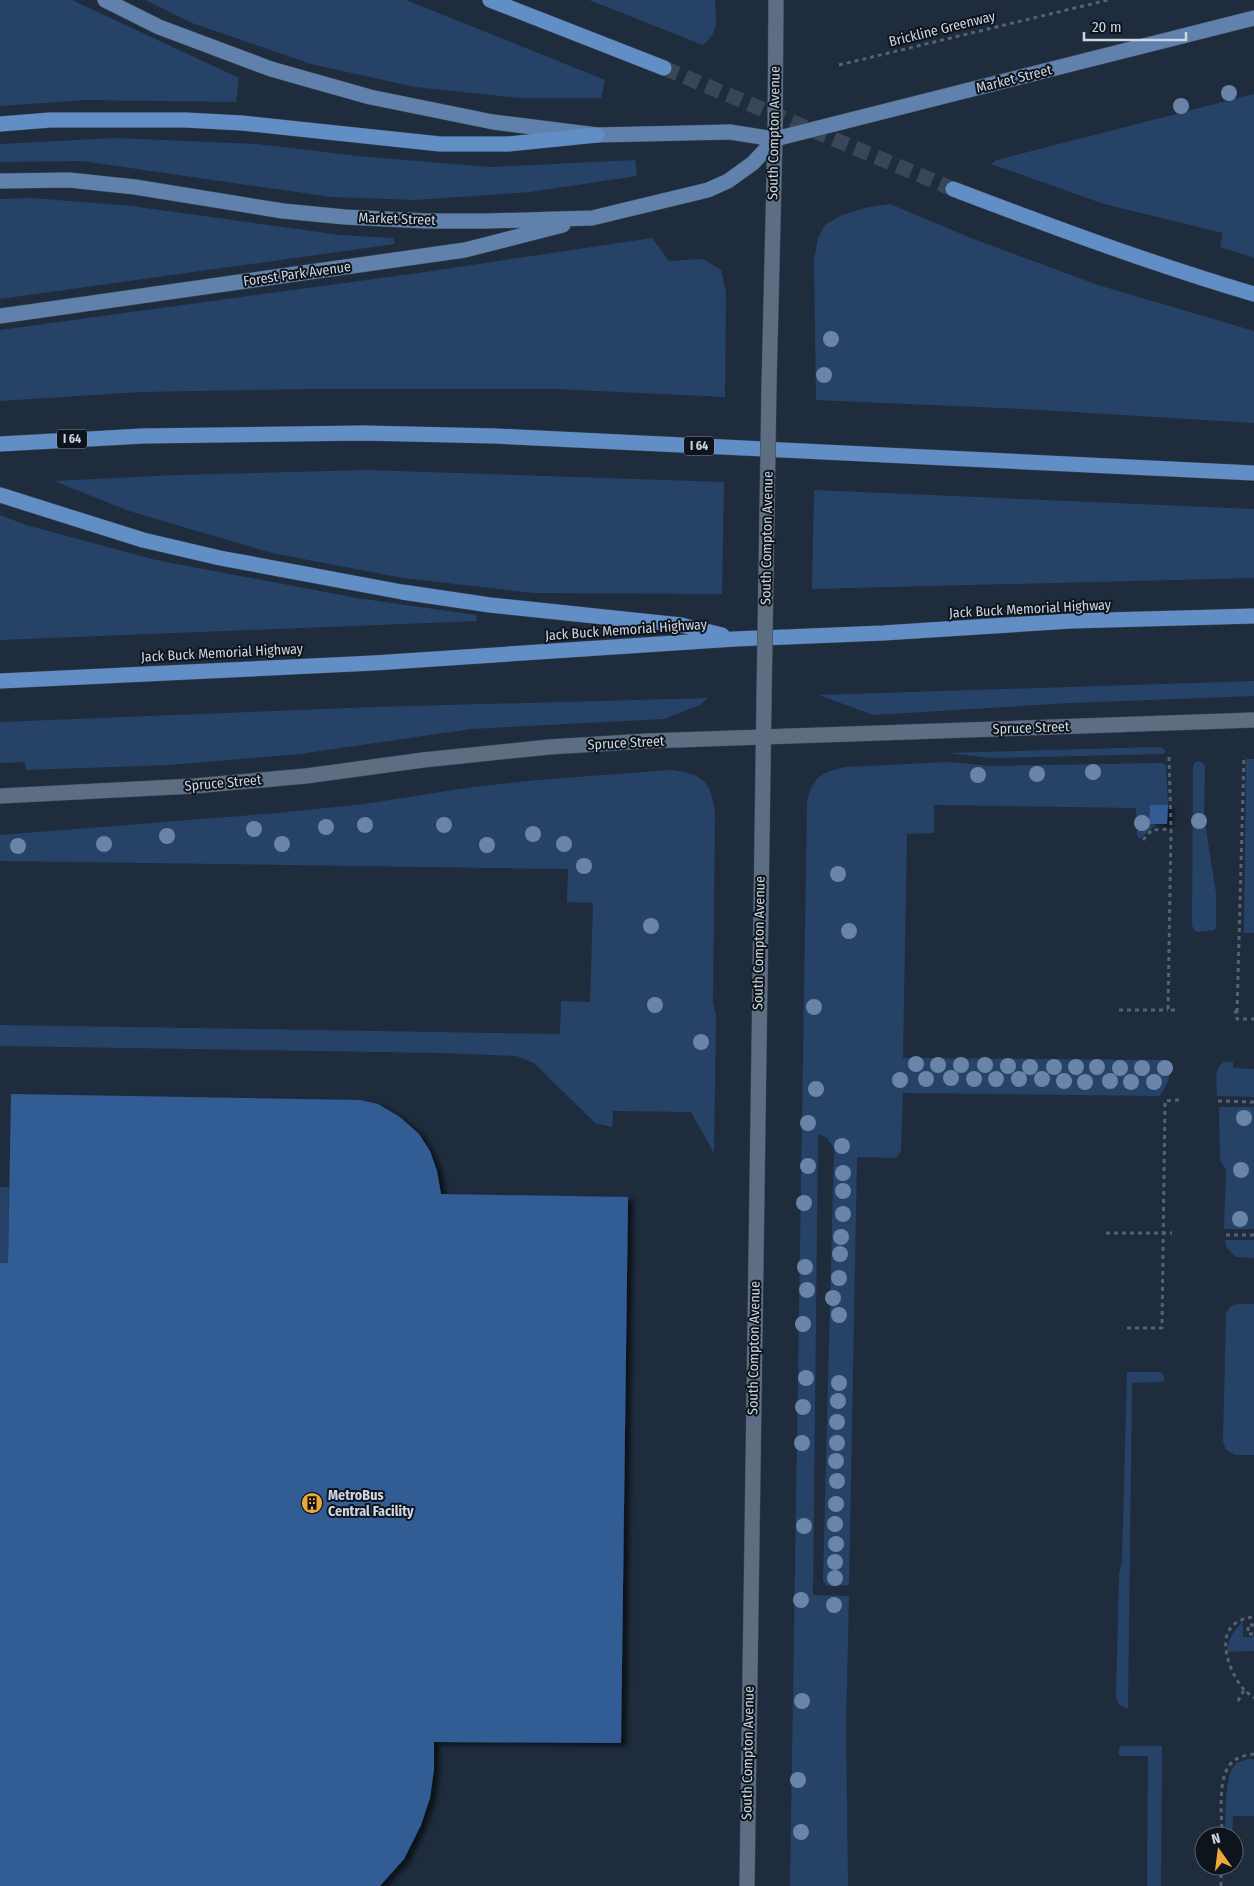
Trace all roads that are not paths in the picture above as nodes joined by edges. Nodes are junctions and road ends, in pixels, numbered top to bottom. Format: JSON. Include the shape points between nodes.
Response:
{"nodes":[{"id":1,"x":105,"y":0,"type":"edge"},
{"id":2,"x":490,"y":0,"type":"edge"},
{"id":3,"x":776,"y":0,"type":"edge"},
{"id":4,"x":1254,"y":18,"type":"edge"},
{"id":5,"x":664,"y":68,"type":"tunnel mouth"},
{"id":6,"x":0,"y":124,"type":"edge"},
{"id":7,"x":597,"y":134,"type":"junction"},
{"id":8,"x":775,"y":139,"type":"junction"},
{"id":9,"x":0,"y":181,"type":"edge"},
{"id":10,"x":953,"y":189,"type":"tunnel mouth"},
{"id":11,"x":592,"y":218,"type":"junction"},
{"id":12,"x":1254,"y":294,"type":"edge"},
{"id":13,"x":0,"y":316,"type":"edge"},
{"id":14,"x":0,"y":444,"type":"edge"},
{"id":15,"x":1254,"y":472,"type":"edge"},
{"id":16,"x":0,"y":495,"type":"edge"},
{"id":17,"x":1254,"y":616,"type":"edge"},
{"id":18,"x":736,"y":638,"type":"junction"},
{"id":19,"x":0,"y":680,"type":"edge"},
{"id":20,"x":1254,"y":720,"type":"edge"},
{"id":21,"x":763,"y":738,"type":"junction"},
{"id":22,"x":0,"y":796,"type":"edge"},
{"id":23,"x":746,"y":1886,"type":"edge"}],
"edges":[{"from":1,"to":7,"type":"main road","via":[[159,27],[271,69],[370,97],[493,122]]},
{"from":2,"to":5,"type":"highway"},
{"from":3,"to":8,"type":"main road","name":"South Compton Avenue"},
{"from":4,"to":8,"type":"main road","name":"Market Street"},
{"from":6,"to":7,"type":"highway","via":[[50,120],[185,120],[440,144],[508,144]]},
{"from":7,"to":8,"type":"main road","name":"Market Street","via":[[730,132]]},
{"from":8,"to":11,"type":"main road","name":"Market Street","via":[[753,163],[728,181],[708,190]]},
{"from":8,"to":21,"type":"main road","name":"South Compton Avenue","bridge":true},
{"from":9,"to":11,"type":"main road","name":"Market Street","via":[[69,180],[345,217],[487,222]]},
{"from":10,"to":12,"type":"highway","via":[[1088,240]]},
{"from":11,"to":13,"type":"main road","name":"Forest Park Avenue","via":[[465,250]]},
{"from":14,"to":15,"type":"highway","number":"I 64","via":[[143,436],[364,433],[495,436]]},
{"from":16,"to":18,"type":"highway","via":[[143,540],[220,558],[402,592],[490,605],[681,625]]},
{"from":17,"to":18,"type":"highway","name":"Jack Buck Memorial Highway","via":[[1072,621],[883,634]]},
{"from":18,"to":19,"type":"highway","name":"Jack Buck Memorial Highway","via":[[374,663]]},
{"from":20,"to":21,"type":"main road","name":"Spruce Street"},
{"from":21,"to":22,"type":"main road","name":"Spruce Street","via":[[549,747],[194,786]]},
{"from":21,"to":23,"type":"main road","name":"South Compton Avenue"}]}
